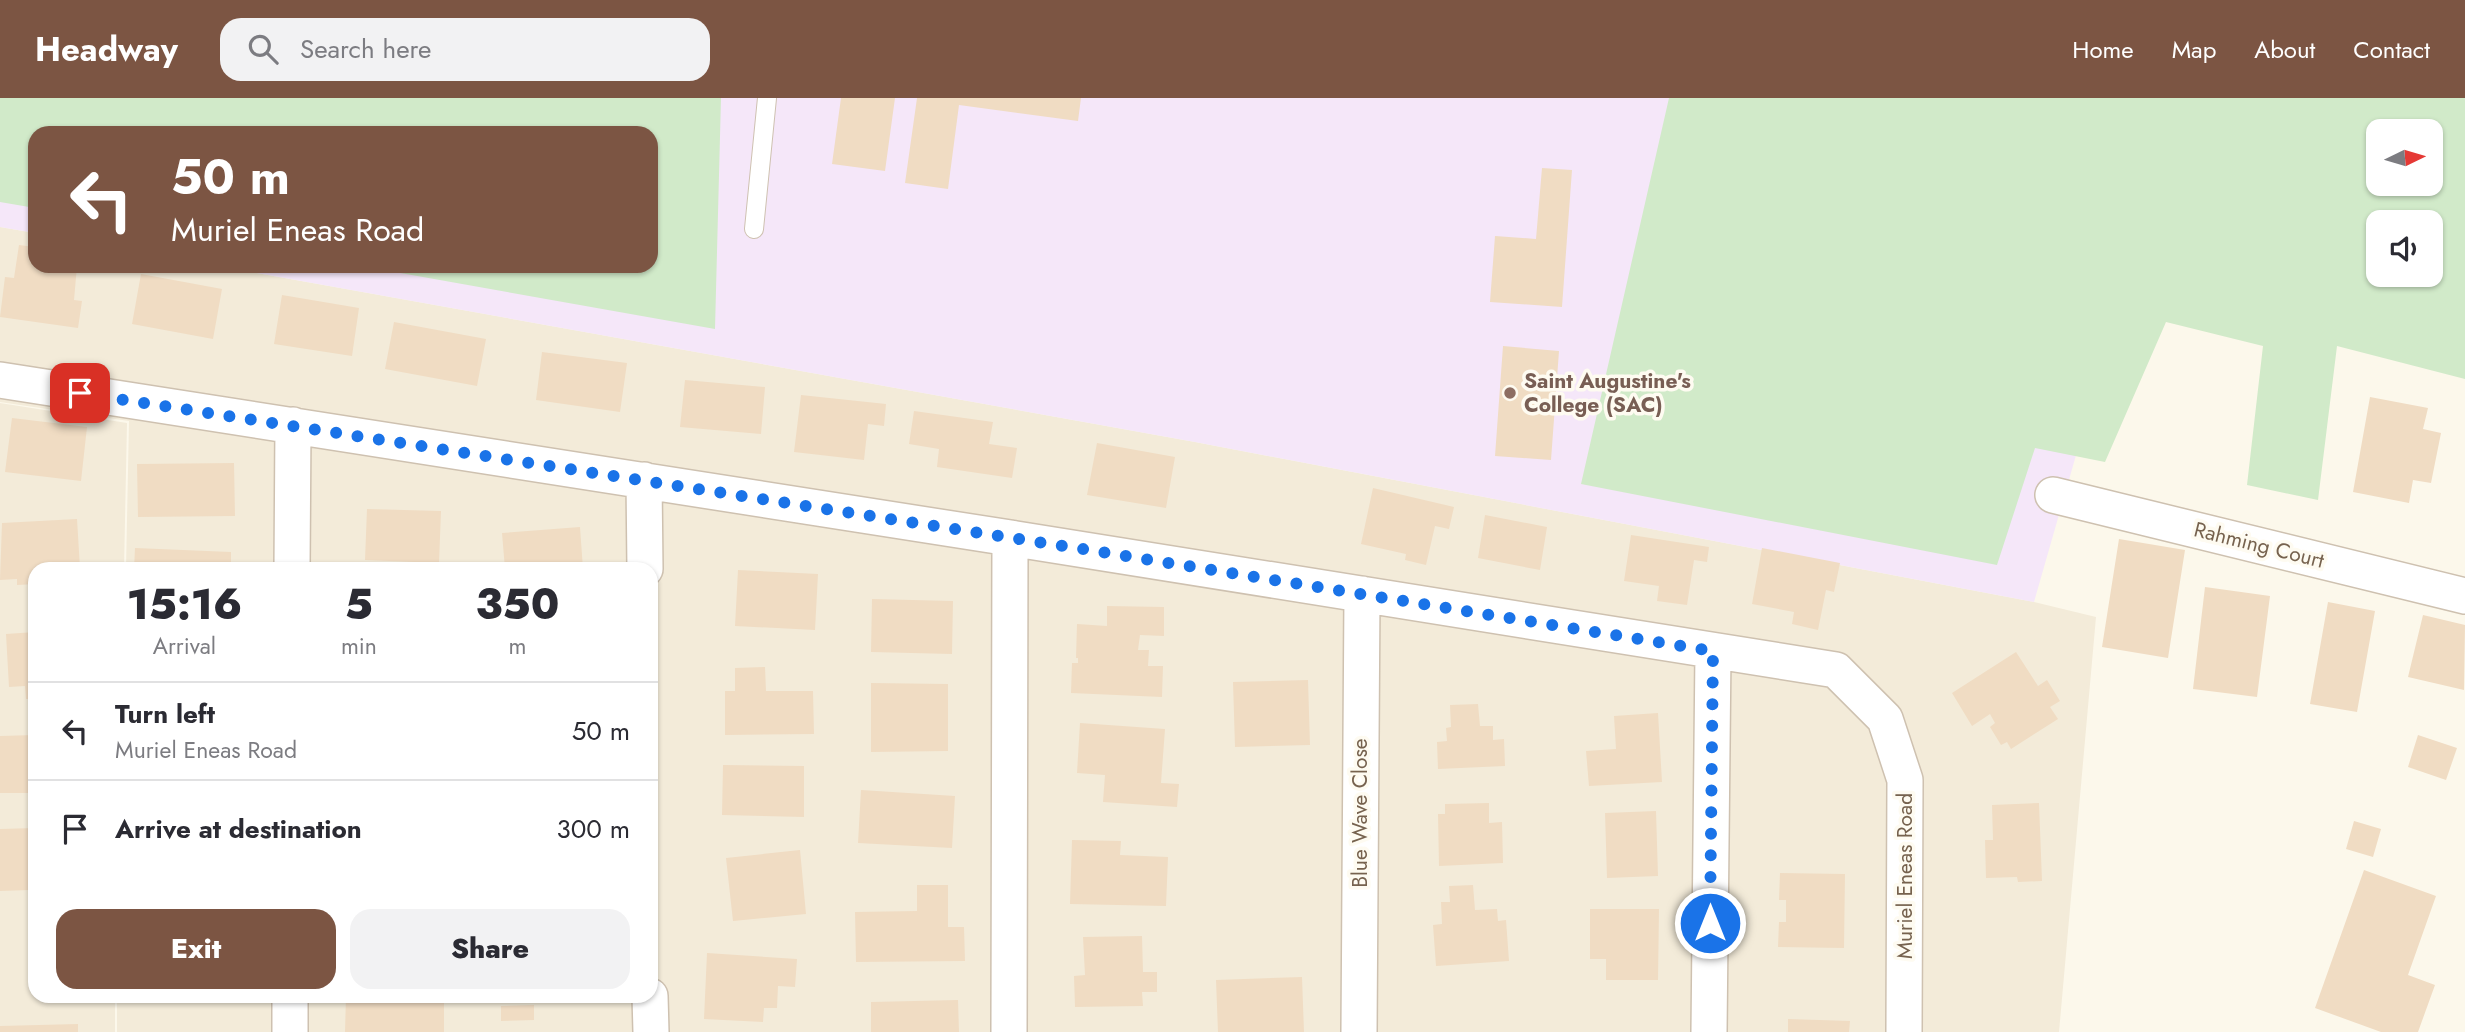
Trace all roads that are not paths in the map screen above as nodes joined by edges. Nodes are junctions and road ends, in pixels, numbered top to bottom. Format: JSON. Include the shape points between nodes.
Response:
{"nodes":[{"id":1,"x":767,"y":98,"type":"edge"},
{"id":2,"x":754,"y":229,"type":"dead end"},
{"id":3,"x":0,"y":380,"type":"edge"},
{"id":4,"x":293,"y":425,"type":"junction"},
{"id":5,"x":644,"y":480,"type":"junction"},
{"id":6,"x":2053,"y":495,"type":"dead end"},
{"id":7,"x":1010,"y":538,"type":"junction"},
{"id":8,"x":292,"y":562,"type":"edge"},
{"id":9,"x":645,"y":562,"type":"edge"},
{"id":10,"x":1362,"y":594,"type":"junction"},
{"id":11,"x":2465,"y":596,"type":"edge"},
{"id":12,"x":1713,"y":651,"type":"junction"},
{"id":13,"x":290,"y":1003,"type":"edge"},
{"id":14,"x":650,"y":1003,"type":"edge"},
{"id":15,"x":290,"y":1032,"type":"edge"},
{"id":16,"x":651,"y":1032,"type":"edge"},
{"id":17,"x":1009,"y":1032,"type":"edge"},
{"id":18,"x":1359,"y":1032,"type":"edge"},
{"id":19,"x":1709,"y":1032,"type":"edge"},
{"id":20,"x":1905,"y":1032,"type":"edge"}],
"edges":[{"from":1,"to":2,"type":"lane"},
{"from":3,"to":4,"type":"street","name":"Muriel Eneas Road"},
{"from":4,"to":5,"type":"street","name":"Muriel Eneas Road"},
{"from":4,"to":8,"type":"street"},
{"from":5,"to":7,"type":"street","name":"Muriel Eneas Road"},
{"from":5,"to":9,"type":"street"},
{"from":6,"to":11,"type":"street","name":"Rahming Court"},
{"from":7,"to":10,"type":"street","name":"Muriel Eneas Road"},
{"from":7,"to":17,"type":"street"},
{"from":10,"to":12,"type":"street","name":"Muriel Eneas Road"},
{"from":10,"to":18,"type":"street","name":"Blue Wave Close"},
{"from":12,"to":19,"type":"street"},
{"from":12,"to":20,"type":"street","name":"Muriel Eneas Road","via":[[1836,670],[1885,719],[1905,780]]},
{"from":13,"to":15,"type":"street"},
{"from":14,"to":16,"type":"street"}]}
